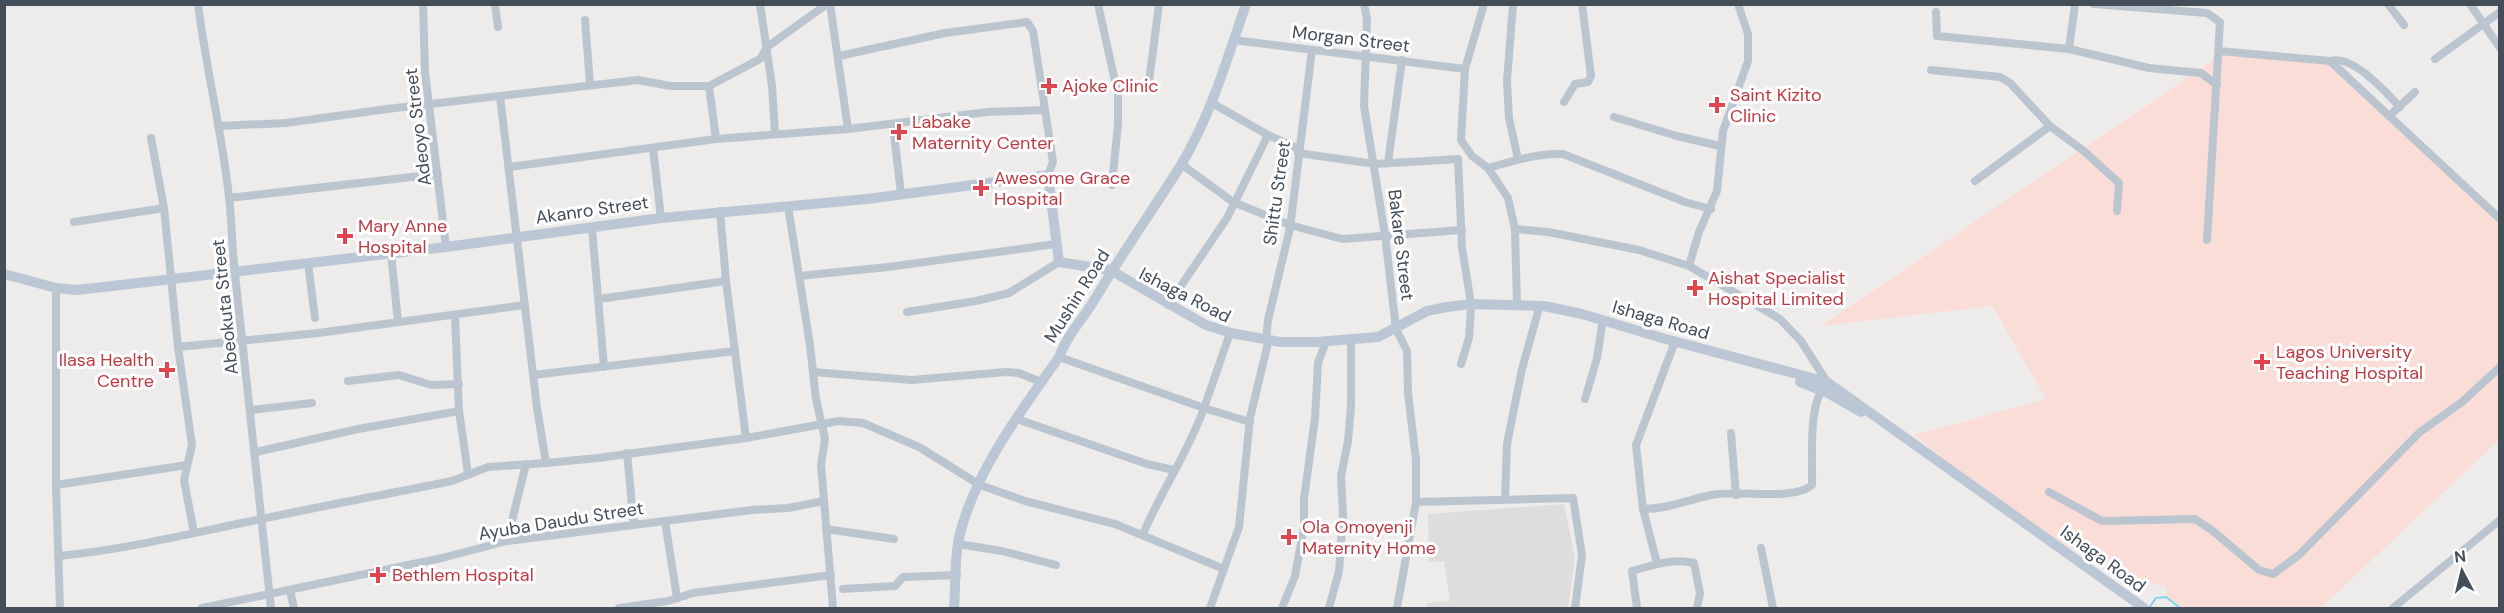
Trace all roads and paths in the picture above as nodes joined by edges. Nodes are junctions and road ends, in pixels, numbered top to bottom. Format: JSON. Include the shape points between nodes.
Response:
{"nodes":[{"id":1,"x":198,"y":4,"type":"edge"},
{"id":2,"x":423,"y":4,"type":"edge"},
{"id":3,"x":495,"y":4,"type":"edge"},
{"id":4,"x":760,"y":4,"type":"edge"},
{"id":5,"x":829,"y":4,"type":"edge"},
{"id":6,"x":1098,"y":4,"type":"edge"},
{"id":7,"x":1159,"y":4,"type":"edge"},
{"id":8,"x":1246,"y":4,"type":"edge"},
{"id":9,"x":1364,"y":4,"type":"edge"},
{"id":10,"x":1484,"y":4,"type":"edge"},
{"id":11,"x":1513,"y":4,"type":"edge"},
{"id":12,"x":1582,"y":4,"type":"edge"},
{"id":13,"x":1738,"y":4,"type":"edge"},
{"id":14,"x":2074,"y":4,"type":"edge"},
{"id":15,"x":2094,"y":4,"type":"edge"},
{"id":16,"x":2388,"y":4,"type":"edge"},
{"id":17,"x":2470,"y":4,"type":"edge"},
{"id":18,"x":1936,"y":12,"type":"dead end"},
{"id":19,"x":2499,"y":12,"type":"edge"},
{"id":20,"x":585,"y":20,"type":"dead end"},
{"id":21,"x":2483,"y":24,"type":"junction"},
{"id":22,"x":2404,"y":25,"type":"dead end"},
{"id":23,"x":498,"y":27,"type":"dead end"},
{"id":24,"x":1234,"y":40,"type":"junction"},
{"id":25,"x":767,"y":46,"type":"junction"},
{"id":26,"x":2499,"y":48,"type":"edge"},
{"id":27,"x":2069,"y":49,"type":"junction"},
{"id":28,"x":1312,"y":50,"type":"junction"},
{"id":29,"x":2219,"y":51,"type":"junction"},
{"id":30,"x":1365,"y":55,"type":"junction"},
{"id":31,"x":839,"y":56,"type":"junction"},
{"id":32,"x":2435,"y":59,"type":"dead end"},
{"id":33,"x":1402,"y":60,"type":"junction"},
{"id":34,"x":2330,"y":61,"type":"junction"},
{"id":35,"x":1465,"y":69,"type":"junction"},
{"id":36,"x":1931,"y":70,"type":"dead end"},
{"id":37,"x":1149,"y":82,"type":"dead end"},
{"id":38,"x":590,"y":84,"type":"junction"},
{"id":39,"x":2217,"y":85,"type":"junction"},
{"id":40,"x":709,"y":86,"type":"junction"},
{"id":41,"x":2415,"y":92,"type":"dead end"},
{"id":42,"x":500,"y":96,"type":"junction"},
{"id":43,"x":1564,"y":102,"type":"dead end"},
{"id":44,"x":1212,"y":103,"type":"junction"},
{"id":45,"x":430,"y":105,"type":"junction"},
{"id":46,"x":2400,"y":107,"type":"junction"},
{"id":47,"x":1045,"y":110,"type":"junction"},
{"id":48,"x":2389,"y":116,"type":"junction"},
{"id":49,"x":1614,"y":117,"type":"dead end"},
{"id":50,"x":893,"y":125,"type":"junction"},
{"id":51,"x":218,"y":126,"type":"junction"},
{"id":52,"x":2050,"y":126,"type":"junction"},
{"id":53,"x":848,"y":129,"type":"junction"},
{"id":54,"x":775,"y":133,"type":"junction"},
{"id":55,"x":1268,"y":135,"type":"junction"},
{"id":56,"x":151,"y":138,"type":"dead end"},
{"id":57,"x":716,"y":139,"type":"junction"},
{"id":58,"x":1461,"y":140,"type":"junction"},
{"id":59,"x":1720,"y":146,"type":"junction"},
{"id":60,"x":653,"y":148,"type":"junction"},
{"id":61,"x":1298,"y":151,"type":"junction"},
{"id":62,"x":1458,"y":159,"type":"junction"},
{"id":63,"x":1518,"y":159,"type":"junction"},
{"id":64,"x":1388,"y":163,"type":"junction"},
{"id":65,"x":1181,"y":164,"type":"junction"},
{"id":66,"x":1375,"y":164,"type":"junction"},
{"id":67,"x":509,"y":167,"type":"junction"},
{"id":68,"x":1488,"y":168,"type":"junction"},
{"id":69,"x":438,"y":174,"type":"junction"},
{"id":70,"x":1048,"y":175,"type":"junction"},
{"id":71,"x":1975,"y":182,"type":"dead end"},
{"id":72,"x":1112,"y":185,"type":"dead end"},
{"id":73,"x":901,"y":194,"type":"junction"},
{"id":74,"x":229,"y":198,"type":"junction"},
{"id":75,"x":1233,"y":202,"type":"junction"},
{"id":76,"x":788,"y":206,"type":"junction"},
{"id":77,"x":164,"y":208,"type":"junction"},
{"id":78,"x":1711,"y":209,"type":"junction"},
{"id":79,"x":720,"y":211,"type":"junction"},
{"id":80,"x":2117,"y":211,"type":"dead end"},
{"id":81,"x":661,"y":218,"type":"junction"},
{"id":82,"x":2499,"y":219,"type":"edge"},
{"id":83,"x":74,"y":222,"type":"dead end"},
{"id":84,"x":1290,"y":225,"type":"junction"},
{"id":85,"x":592,"y":228,"type":"junction"},
{"id":86,"x":1515,"y":229,"type":"junction"},
{"id":87,"x":1462,"y":230,"type":"junction"},
{"id":88,"x":1385,"y":235,"type":"junction"},
{"id":89,"x":518,"y":237,"type":"junction"},
{"id":90,"x":2207,"y":240,"type":"dead end"},
{"id":91,"x":1056,"y":244,"type":"junction"},
{"id":92,"x":446,"y":247,"type":"junction"},
{"id":93,"x":391,"y":253,"type":"junction"},
{"id":94,"x":1059,"y":262,"type":"junction"},
{"id":95,"x":308,"y":263,"type":"junction"},
{"id":96,"x":1689,"y":266,"type":"junction"},
{"id":97,"x":234,"y":272,"type":"junction"},
{"id":98,"x":1115,"y":272,"type":"junction"},
{"id":99,"x":4,"y":274,"type":"edge"},
{"id":100,"x":799,"y":276,"type":"junction"},
{"id":101,"x":172,"y":279,"type":"junction"},
{"id":102,"x":726,"y":281,"type":"junction"},
{"id":103,"x":56,"y":288,"type":"junction"},
{"id":104,"x":599,"y":299,"type":"junction"},
{"id":105,"x":525,"y":305,"type":"junction"},
{"id":106,"x":1168,"y":305,"type":"junction"},
{"id":107,"x":1517,"y":305,"type":"junction"},
{"id":108,"x":1471,"y":306,"type":"junction"},
{"id":109,"x":1539,"y":308,"type":"junction"},
{"id":110,"x":907,"y":312,"type":"dead end"},
{"id":111,"x":456,"y":316,"type":"junction"},
{"id":112,"x":315,"y":318,"type":"dead end"},
{"id":113,"x":398,"y":322,"type":"junction"},
{"id":114,"x":1602,"y":325,"type":"junction"},
{"id":115,"x":1397,"y":330,"type":"junction"},
{"id":116,"x":1229,"y":336,"type":"junction"},
{"id":117,"x":243,"y":340,"type":"junction"},
{"id":118,"x":1267,"y":342,"type":"junction"},
{"id":119,"x":1351,"y":342,"type":"junction"},
{"id":120,"x":1325,"y":344,"type":"junction"},
{"id":121,"x":1674,"y":344,"type":"junction"},
{"id":122,"x":178,"y":347,"type":"junction"},
{"id":123,"x":735,"y":351,"type":"junction"},
{"id":124,"x":1059,"y":357,"type":"junction"},
{"id":125,"x":1461,"y":364,"type":"dead end"},
{"id":126,"x":604,"y":367,"type":"junction"},
{"id":127,"x":2499,"y":367,"type":"edge"},
{"id":128,"x":813,"y":372,"type":"junction"},
{"id":129,"x":533,"y":375,"type":"junction"},
{"id":130,"x":348,"y":381,"type":"dead end"},
{"id":131,"x":1041,"y":382,"type":"junction"},
{"id":132,"x":459,"y":384,"type":"junction"},
{"id":133,"x":1823,"y":385,"type":"junction"},
{"id":134,"x":1585,"y":399,"type":"dead end"},
{"id":135,"x":312,"y":403,"type":"dead end"},
{"id":136,"x":1203,"y":408,"type":"junction"},
{"id":137,"x":252,"y":410,"type":"junction"},
{"id":138,"x":459,"y":411,"type":"junction"},
{"id":139,"x":1017,"y":418,"type":"junction"},
{"id":140,"x":1250,"y":422,"type":"junction"},
{"id":141,"x":820,"y":424,"type":"junction"},
{"id":142,"x":1731,"y":433,"type":"dead end"},
{"id":143,"x":746,"y":438,"type":"junction"},
{"id":144,"x":256,"y":452,"type":"junction"},
{"id":145,"x":627,"y":453,"type":"junction"},
{"id":146,"x":546,"y":463,"type":"junction"},
{"id":147,"x":526,"y":464,"type":"junction"},
{"id":148,"x":187,"y":465,"type":"junction"},
{"id":149,"x":1174,"y":470,"type":"junction"},
{"id":150,"x":468,"y":474,"type":"junction"},
{"id":151,"x":56,"y":485,"type":"junction"},
{"id":152,"x":980,"y":485,"type":"junction"},
{"id":153,"x":2049,"y":492,"type":"dead end"},
{"id":154,"x":1736,"y":495,"type":"junction"},
{"id":155,"x":1504,"y":499,"type":"junction"},
{"id":156,"x":824,"y":501,"type":"junction"},
{"id":157,"x":1416,"y":502,"type":"junction"},
{"id":158,"x":1642,"y":509,"type":"junction"},
{"id":159,"x":261,"y":519,"type":"junction"},
{"id":160,"x":2499,"y":520,"type":"edge"},
{"id":161,"x":665,"y":521,"type":"junction"},
{"id":162,"x":634,"y":525,"type":"junction"},
{"id":163,"x":826,"y":529,"type":"junction"},
{"id":164,"x":194,"y":533,"type":"junction"},
{"id":165,"x":1143,"y":534,"type":"junction"},
{"id":166,"x":894,"y":539,"type":"dead end"},
{"id":167,"x":507,"y":541,"type":"junction"},
{"id":168,"x":958,"y":544,"type":"junction"},
{"id":169,"x":1761,"y":548,"type":"dead end"},
{"id":170,"x":58,"y":556,"type":"junction"},
{"id":171,"x":1657,"y":563,"type":"junction"},
{"id":172,"x":1056,"y":565,"type":"dead end"},
{"id":173,"x":1224,"y":569,"type":"junction"},
{"id":174,"x":831,"y":575,"type":"junction"},
{"id":175,"x":957,"y":575,"type":"junction"},
{"id":176,"x":843,"y":590,"type":"dead end"},
{"id":177,"x":290,"y":591,"type":"junction"},
{"id":178,"x":270,"y":595,"type":"junction"},
{"id":179,"x":677,"y":597,"type":"junction"},
{"id":180,"x":2136,"y":607,"type":"edge"},
{"id":181,"x":60,"y":609,"type":"edge"},
{"id":182,"x":202,"y":609,"type":"edge"},
{"id":183,"x":272,"y":609,"type":"edge"},
{"id":184,"x":294,"y":609,"type":"edge"},
{"id":185,"x":619,"y":609,"type":"edge"},
{"id":186,"x":833,"y":609,"type":"edge"},
{"id":187,"x":954,"y":609,"type":"edge"},
{"id":188,"x":1210,"y":609,"type":"edge"},
{"id":189,"x":1282,"y":609,"type":"edge"},
{"id":190,"x":1329,"y":609,"type":"edge"},
{"id":191,"x":1396,"y":609,"type":"edge"},
{"id":192,"x":1575,"y":609,"type":"edge"},
{"id":193,"x":1637,"y":609,"type":"edge"},
{"id":194,"x":1697,"y":609,"type":"edge"},
{"id":195,"x":1773,"y":609,"type":"edge"},
{"id":196,"x":2393,"y":609,"type":"edge"}],
"edges":[{"from":1,"to":51,"type":"street","name":"Abeokuta Street"},
{"from":2,"to":45,"type":"street","name":"Adeoyo Street"},
{"from":3,"to":23,"type":"street"},
{"from":4,"to":25,"type":"street"},
{"from":5,"to":25,"type":"street"},
{"from":5,"to":31,"type":"street"},
{"from":6,"to":72,"type":"street","via":[[1118,95]]},
{"from":7,"to":37,"type":"street"},
{"from":8,"to":24,"type":"main road","name":"Mushin Road"},
{"from":9,"to":30,"type":"street","name":"Bakare Street"},
{"from":10,"to":35,"type":"street"},
{"from":11,"to":63,"type":"street","via":[[1507,81],[1509,118]]},
{"from":12,"to":43,"type":"street","via":[[1591,76],[1588,82],[1575,84]]},
{"from":13,"to":59,"type":"street","via":[[1748,34],[1748,62]]},
{"from":14,"to":27,"type":"street"},
{"from":15,"to":29,"type":"street","via":[[2207,13],[2220,22]]},
{"from":16,"to":22,"type":"street"},
{"from":17,"to":21,"type":"street"},
{"from":18,"to":27,"type":"street","via":[[1937,36]]},
{"from":19,"to":21,"type":"street"},
{"from":20,"to":38,"type":"street"},
{"from":21,"to":26,"type":"street"},
{"from":21,"to":32,"type":"street"},
{"from":24,"to":28,"type":"street","name":"Morgan Street"},
{"from":24,"to":44,"type":"main road","name":"Mushin Road"},
{"from":25,"to":40,"type":"street","via":[[760,59]]},
{"from":25,"to":54,"type":"street"},
{"from":27,"to":39,"type":"street","via":[[2149,68],[2201,73]]},
{"from":28,"to":30,"type":"street","name":"Morgan Street"},
{"from":28,"to":61,"type":"street","name":"Shittu Street"},
{"from":29,"to":34,"type":"street"},
{"from":29,"to":39,"type":"street"},
{"from":30,"to":33,"type":"street","name":"Morgan Street"},
{"from":30,"to":66,"type":"street","name":"Bakare Street","via":[[1364,106]]},
{"from":31,"to":47,"type":"street","via":[[945,33],[1027,22],[1033,31]]},
{"from":31,"to":53,"type":"street"},
{"from":33,"to":35,"type":"street","name":"Morgan Street"},
{"from":33,"to":64,"type":"street"},
{"from":34,"to":46,"type":"street","via":[[2345,61],[2357,68]]},
{"from":34,"to":48,"type":"street"},
{"from":35,"to":58,"type":"street"},
{"from":36,"to":52,"type":"street","via":[[2000,77]]},
{"from":38,"to":40,"type":"street","via":[[638,80],[670,86]]},
{"from":38,"to":42,"type":"street"},
{"from":39,"to":90,"type":"street"},
{"from":40,"to":57,"type":"street"},
{"from":41,"to":46,"type":"street"},
{"from":42,"to":45,"type":"street"},
{"from":42,"to":67,"type":"street"},
{"from":44,"to":55,"type":"street"},
{"from":44,"to":65,"type":"main road","name":"Mushin Road"},
{"from":45,"to":51,"type":"street","via":[[286,123]]},
{"from":45,"to":69,"type":"street","name":"Adeoyo Street"},
{"from":46,"to":48,"type":"street"},
{"from":47,"to":50,"type":"street","via":[[988,112]]},
{"from":47,"to":70,"type":"street","via":[[1053,162]]},
{"from":48,"to":82,"type":"street"},
{"from":49,"to":59,"type":"street"},
{"from":50,"to":53,"type":"street"},
{"from":50,"to":73,"type":"street"},
{"from":51,"to":74,"type":"street","name":"Abeokuta Street"},
{"from":52,"to":71,"type":"street"},
{"from":52,"to":80,"type":"street","via":[[2119,183]]},
{"from":53,"to":54,"type":"street"},
{"from":54,"to":57,"type":"street"},
{"from":55,"to":61,"type":"street"},
{"from":55,"to":75,"type":"street"},
{"from":56,"to":77,"type":"street"},
{"from":57,"to":60,"type":"street"},
{"from":58,"to":62,"type":"street"},
{"from":58,"to":68,"type":"street","via":[[1472,156]]},
{"from":59,"to":78,"type":"street","via":[[1719,178]]},
{"from":60,"to":67,"type":"street"},
{"from":60,"to":81,"type":"street"},
{"from":61,"to":66,"type":"street"},
{"from":61,"to":84,"type":"street","name":"Shittu Street"},
{"from":62,"to":64,"type":"street"},
{"from":62,"to":87,"type":"street"},
{"from":63,"to":68,"type":"street"},
{"from":63,"to":78,"type":"street","via":[[1563,154]]},
{"from":64,"to":66,"type":"street"},
{"from":65,"to":75,"type":"street"},
{"from":65,"to":98,"type":"main road","name":"Mushin Road"},
{"from":66,"to":88,"type":"street","name":"Bakare Street"},
{"from":67,"to":89,"type":"street"},
{"from":68,"to":86,"type":"street","via":[[1508,198]]},
{"from":69,"to":74,"type":"street"},
{"from":69,"to":92,"type":"street","name":"Adeoyo Street"},
{"from":70,"to":73,"type":"main road","name":"Akanro Street"},
{"from":70,"to":91,"type":"main road"},
{"from":73,"to":76,"type":"main road","name":"Akanro Street"},
{"from":74,"to":97,"type":"street","name":"Abeokuta Street"},
{"from":75,"to":84,"type":"street"},
{"from":75,"to":106,"type":"street","via":[[1213,242]]},
{"from":76,"to":79,"type":"main road","name":"Akanro Street"},
{"from":76,"to":100,"type":"street"},
{"from":77,"to":83,"type":"street"},
{"from":77,"to":101,"type":"street"},
{"from":78,"to":96,"type":"street"},
{"from":79,"to":81,"type":"main road","name":"Akanro Street"},
{"from":79,"to":102,"type":"street"},
{"from":81,"to":85,"type":"main road","name":"Akanro Street"},
{"from":84,"to":88,"type":"street","via":[[1342,239]]},
{"from":84,"to":118,"type":"street","name":"Shittu Street","via":[[1268,320]]},
{"from":85,"to":89,"type":"main road","name":"Akanro Street"},
{"from":85,"to":104,"type":"street"},
{"from":86,"to":96,"type":"street","via":[[1639,250]]},
{"from":86,"to":107,"type":"street"},
{"from":87,"to":88,"type":"street"},
{"from":87,"to":108,"type":"street"},
{"from":88,"to":115,"type":"street","name":"Bakare Street"},
{"from":89,"to":92,"type":"main road","name":"Akanro Street"},
{"from":89,"to":105,"type":"street"},
{"from":91,"to":94,"type":"main road"},
{"from":91,"to":100,"type":"street"},
{"from":92,"to":93,"type":"main road","name":"Akanro Street"},
{"from":93,"to":95,"type":"main road","name":"Akanro Street"},
{"from":93,"to":113,"type":"street"},
{"from":94,"to":98,"type":"main road"},
{"from":94,"to":110,"type":"street","via":[[1009,293]]},
{"from":95,"to":97,"type":"main road","name":"Akanro Street"},
{"from":95,"to":112,"type":"street"},
{"from":96,"to":133,"type":"street","via":[[1780,319],[1801,341]]},
{"from":97,"to":101,"type":"main road","name":"Akanro Street"},
{"from":97,"to":117,"type":"street","name":"Abeokuta Street"},
{"from":98,"to":106,"type":"main road","name":"Ishaga Road"},
{"from":98,"to":116,"type":"main road","name":"Ishaga Road","via":[[1117,279],[1143,295]]},
{"from":98,"to":124,"type":"main road","name":"Mushin Road"},
{"from":99,"to":103,"type":"main road","name":"Akanro Street"},
{"from":100,"to":128,"type":"street"},
{"from":101,"to":103,"type":"main road","name":"Akanro Street","via":[[76,290]]},
{"from":101,"to":122,"type":"street"},
{"from":102,"to":104,"type":"street"},
{"from":102,"to":123,"type":"street"},
{"from":103,"to":151,"type":"street"},
{"from":104,"to":126,"type":"street"},
{"from":105,"to":111,"type":"street"},
{"from":105,"to":129,"type":"street"},
{"from":106,"to":118,"type":"main road","name":"Ishaga Road","via":[[1221,331]]},
{"from":107,"to":108,"type":"main road","name":"Ishaga Road"},
{"from":107,"to":133,"type":"main road","name":"Ishaga Road","via":[[1569,310]]},
{"from":108,"to":109,"type":"main road","name":"Ishaga Road"},
{"from":108,"to":115,"type":"main road","name":"Ishaga Road","via":[[1435,309]]},
{"from":108,"to":125,"type":"street","via":[[1469,338]]},
{"from":109,"to":114,"type":"main road","name":"Ishaga Road","via":[[1578,315]]},
{"from":109,"to":155,"type":"street","via":[[1507,444]]},
{"from":111,"to":113,"type":"street"},
{"from":111,"to":132,"type":"street"},
{"from":113,"to":117,"type":"street"},
{"from":114,"to":121,"type":"main road","name":"Ishaga Road"},
{"from":114,"to":134,"type":"street"},
{"from":115,"to":118,"type":"main road","name":"Ishaga Road","via":[[1369,338]]},
{"from":115,"to":119,"type":"main road","name":"Ishaga Road","via":[[1382,339]]},
{"from":115,"to":157,"type":"street","name":"Bakare Street","via":[[1407,351]]},
{"from":116,"to":118,"type":"main road","name":"Ishaga Road"},
{"from":116,"to":136,"type":"street"},
{"from":117,"to":122,"type":"street"},
{"from":117,"to":137,"type":"street","name":"Abeokuta Street"},
{"from":118,"to":120,"type":"main road","name":"Ishaga Road","via":[[1295,346]]},
{"from":118,"to":140,"type":"street","name":"Shittu Street"},
{"from":119,"to":120,"type":"main road","name":"Ishaga Road"},
{"from":119,"to":190,"type":"street","via":[[1352,406],[1341,476],[1339,571]]},
{"from":120,"to":189,"type":"street","via":[[1318,363],[1304,527],[1295,576]]},
{"from":121,"to":133,"type":"main road","name":"Ishaga Road"},
{"from":121,"to":158,"type":"street","via":[[1636,445]]},
{"from":122,"to":148,"type":"street","via":[[192,445]]},
{"from":123,"to":126,"type":"street"},
{"from":123,"to":143,"type":"street"},
{"from":124,"to":131,"type":"main road","name":"Mushin Road"},
{"from":124,"to":136,"type":"street"},
{"from":126,"to":129,"type":"street"},
{"from":127,"to":153,"type":"street","via":[[2462,402],[2420,432],[2299,555],[2273,574],[2259,570],[2195,519],[2102,521]]},
{"from":128,"to":131,"type":"street","via":[[911,380],[1006,372]]},
{"from":128,"to":141,"type":"street"},
{"from":129,"to":146,"type":"street"},
{"from":130,"to":132,"type":"street","via":[[399,375],[431,385]]},
{"from":131,"to":139,"type":"main road","name":"Mushin Road"},
{"from":132,"to":138,"type":"street"},
{"from":133,"to":154,"type":"street","via":[[1813,435],[1812,484],[1807,489],[1783,493]]},
{"from":133,"to":180,"type":"main road","name":"Ishaga Road"},
{"from":135,"to":137,"type":"street"},
{"from":136,"to":140,"type":"street"},
{"from":136,"to":149,"type":"street"},
{"from":137,"to":144,"type":"street","name":"Abeokuta Street"},
{"from":138,"to":144,"type":"street"},
{"from":138,"to":150,"type":"street"},
{"from":139,"to":149,"type":"street"},
{"from":139,"to":152,"type":"main road","name":"Mushin Road"},
{"from":140,"to":173,"type":"street","name":"Shittu Street","via":[[1239,527]]},
{"from":141,"to":143,"type":"street"},
{"from":141,"to":152,"type":"street","via":[[863,423],[919,447]]},
{"from":141,"to":156,"type":"street","via":[[825,439],[821,465]]},
{"from":142,"to":154,"type":"street"},
{"from":143,"to":145,"type":"street"},
{"from":144,"to":159,"type":"street","name":"Abeokuta Street"},
{"from":145,"to":146,"type":"street"},
{"from":145,"to":162,"type":"street"},
{"from":146,"to":147,"type":"street"},
{"from":147,"to":150,"type":"street","via":[[488,466]]},
{"from":147,"to":167,"type":"street"},
{"from":148,"to":151,"type":"street"},
{"from":148,"to":164,"type":"street","via":[[184,480]]},
{"from":149,"to":165,"type":"street"},
{"from":150,"to":159,"type":"street","via":[[432,485]]},
{"from":151,"to":170,"type":"street"},
{"from":152,"to":165,"type":"street"},
{"from":152,"to":168,"type":"main road","name":"Mushin Road","via":[[965,516]]},
{"from":154,"to":158,"type":"street","via":[[1711,495],[1684,504]]},
{"from":155,"to":157,"type":"street"},
{"from":155,"to":192,"type":"street","via":[[1573,498],[1582,555]]},
{"from":156,"to":161,"type":"street","name":"Ayuba Daudu Street"},
{"from":156,"to":163,"type":"street"},
{"from":157,"to":191,"type":"street","name":"Bakare Street"},
{"from":158,"to":171,"type":"street"},
{"from":159,"to":164,"type":"street"},
{"from":159,"to":178,"type":"street","name":"Abeokuta Street"},
{"from":160,"to":196,"type":"street"},
{"from":161,"to":162,"type":"street","name":"Ayuba Daudu Street"},
{"from":161,"to":179,"type":"street"},
{"from":162,"to":167,"type":"street","name":"Ayuba Daudu Street"},
{"from":163,"to":166,"type":"street"},
{"from":163,"to":174,"type":"street"},
{"from":164,"to":170,"type":"street","via":[[102,552]]},
{"from":165,"to":173,"type":"street"},
{"from":167,"to":177,"type":"street","name":"Ayuba Daudu Street"},
{"from":168,"to":172,"type":"street"},
{"from":168,"to":175,"type":"main road","name":"Mushin Road"},
{"from":169,"to":195,"type":"street"},
{"from":170,"to":181,"type":"street"},
{"from":171,"to":193,"type":"street","via":[[1632,571]]},
{"from":171,"to":194,"type":"street","via":[[1694,563],[1700,593]]},
{"from":173,"to":188,"type":"street","name":"Shittu Street"},
{"from":174,"to":179,"type":"street"},
{"from":174,"to":186,"type":"street"},
{"from":175,"to":176,"type":"street","via":[[903,577],[895,586]]},
{"from":175,"to":187,"type":"main road","name":"Mushin Road"},
{"from":177,"to":178,"type":"street","name":"Ayuba Daudu Street"},
{"from":177,"to":184,"type":"street"},
{"from":178,"to":182,"type":"street","name":"Ayuba Daudu Street"},
{"from":178,"to":183,"type":"street","name":"Abeokuta Street"},
{"from":179,"to":185,"type":"street"}]}
